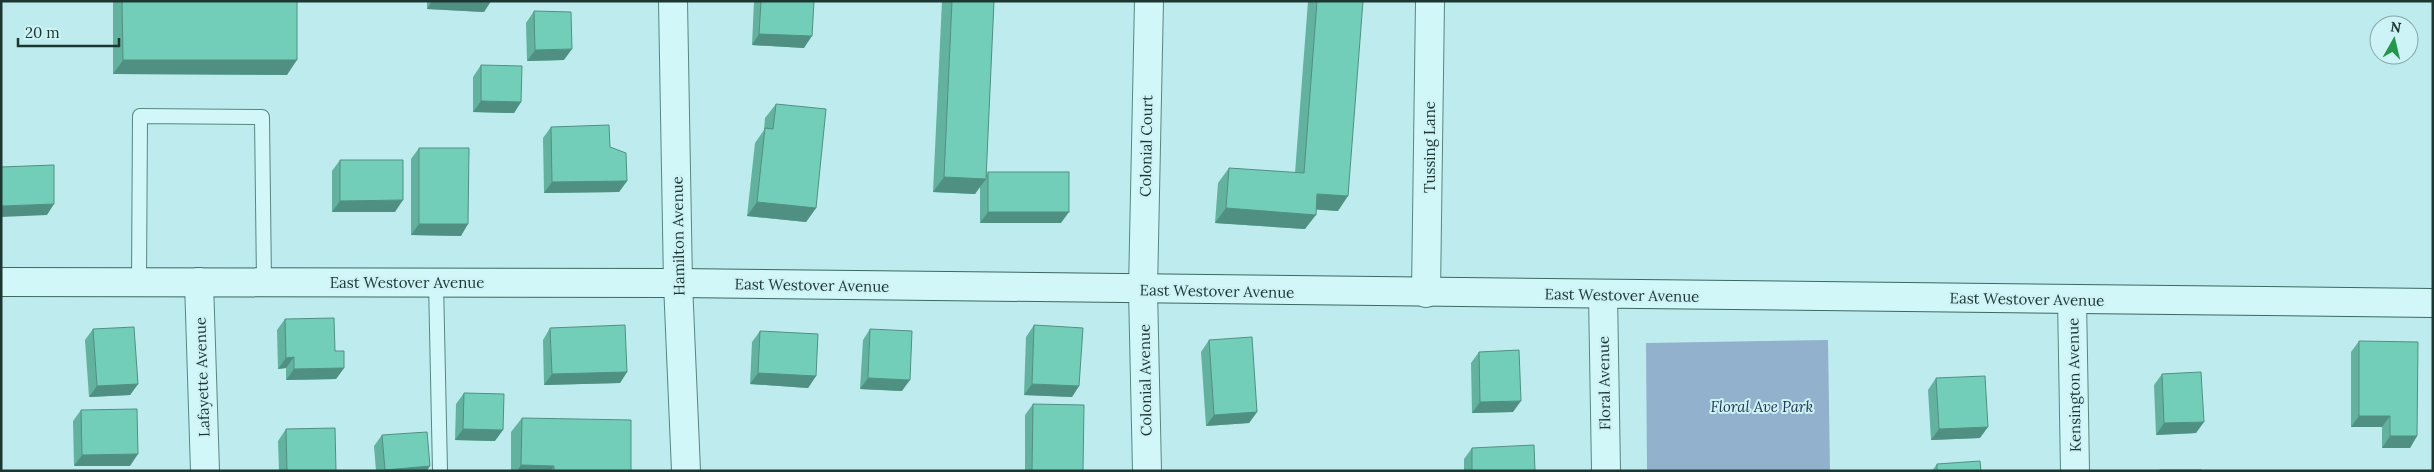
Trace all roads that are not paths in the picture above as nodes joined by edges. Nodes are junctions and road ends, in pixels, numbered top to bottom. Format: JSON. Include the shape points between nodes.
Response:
{"nodes":[{"id":1,"x":673,"y":1,"type":"edge"},
{"id":2,"x":1149,"y":1,"type":"edge"},
{"id":3,"x":1430,"y":1,"type":"edge"},
{"id":4,"x":1,"y":282,"type":"edge"},
{"id":5,"x":139,"y":282,"type":"junction"},
{"id":6,"x":199,"y":282,"type":"junction"},
{"id":7,"x":264,"y":282,"type":"junction"},
{"id":8,"x":436,"y":282,"type":"junction"},
{"id":9,"x":678,"y":283,"type":"junction"},
{"id":10,"x":1143,"y":290,"type":"junction"},
{"id":11,"x":1426,"y":293,"type":"junction"},
{"id":12,"x":1603,"y":294,"type":"junction"},
{"id":13,"x":2072,"y":299,"type":"junction"},
{"id":14,"x":2433,"y":303,"type":"edge"},
{"id":15,"x":204,"y":471,"type":"edge"},
{"id":16,"x":440,"y":471,"type":"edge"},
{"id":17,"x":686,"y":471,"type":"edge"},
{"id":18,"x":1147,"y":471,"type":"edge"},
{"id":19,"x":1606,"y":471,"type":"edge"},
{"id":20,"x":2075,"y":471,"type":"edge"}],
"edges":[{"from":1,"to":9,"type":"main road","name":"Hamilton Avenue"},
{"from":2,"to":10,"type":"main road","name":"Colonial Court"},
{"from":3,"to":11,"type":"main road","name":"Tussing Lane"},
{"from":4,"to":5,"type":"main road","name":"East Westover Avenue"},
{"from":5,"to":6,"type":"main road","name":"East Westover Avenue"},
{"from":5,"to":7,"type":"lane","via":[[140,116],[262,117]]},
{"from":6,"to":7,"type":"main road","name":"East Westover Avenue"},
{"from":6,"to":15,"type":"main road","name":"Lafayette Avenue"},
{"from":7,"to":8,"type":"main road","name":"East Westover Avenue"},
{"from":8,"to":9,"type":"main road","name":"East Westover Avenue"},
{"from":8,"to":16,"type":"lane"},
{"from":9,"to":10,"type":"main road","name":"East Westover Avenue"},
{"from":9,"to":17,"type":"main road","name":"Hamilton Avenue"},
{"from":10,"to":11,"type":"main road","name":"East Westover Avenue"},
{"from":10,"to":18,"type":"main road","name":"Colonial Avenue"},
{"from":11,"to":12,"type":"main road","name":"East Westover Avenue"},
{"from":12,"to":13,"type":"main road","name":"East Westover Avenue"},
{"from":12,"to":19,"type":"main road","name":"Floral Avenue"},
{"from":13,"to":14,"type":"main road","name":"East Westover Avenue"},
{"from":13,"to":20,"type":"main road","name":"Kensington Avenue"}]}
